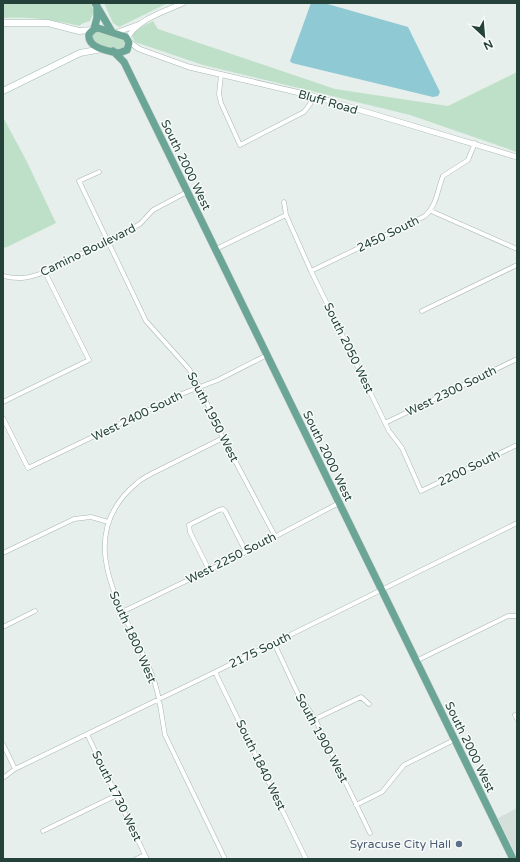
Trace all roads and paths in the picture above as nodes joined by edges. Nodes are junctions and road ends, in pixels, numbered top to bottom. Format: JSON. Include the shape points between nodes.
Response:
{"nodes":[{"id":1,"x":183,"y":3,"type":"edge"},
{"id":2,"x":96,"y":4,"type":"edge"},
{"id":3,"x":3,"y":23,"type":"edge"},
{"id":4,"x":141,"y":23,"type":"junction"},
{"id":5,"x":93,"y":29,"type":"junction"},
{"id":6,"x":75,"y":30,"type":"junction"},
{"id":7,"x":114,"y":32,"type":"junction"},
{"id":8,"x":89,"y":40,"type":"junction"},
{"id":9,"x":128,"y":40,"type":"junction"},
{"id":10,"x":103,"y":49,"type":"junction"},
{"id":11,"x":139,"y":49,"type":"junction"},
{"id":12,"x":126,"y":50,"type":"junction"},
{"id":13,"x":112,"y":51,"type":"junction"},
{"id":14,"x":80,"y":53,"type":"junction"},
{"id":15,"x":124,"y":62,"type":"junction"},
{"id":16,"x":221,"y":75,"type":"junction"},
{"id":17,"x":3,"y":90,"type":"edge"},
{"id":18,"x":313,"y":96,"type":"junction"},
{"id":19,"x":475,"y":143,"type":"junction"},
{"id":20,"x":517,"y":157,"type":"edge"},
{"id":21,"x":99,"y":172,"type":"dead end"},
{"id":22,"x":187,"y":192,"type":"junction"},
{"id":23,"x":284,"y":202,"type":"dead end"},
{"id":24,"x":431,"y":210,"type":"junction"},
{"id":25,"x":286,"y":215,"type":"junction"},
{"id":26,"x":107,"y":241,"type":"junction"},
{"id":27,"x":216,"y":249,"type":"junction"},
{"id":28,"x":517,"y":249,"type":"edge"},
{"id":29,"x":517,"y":265,"type":"edge"},
{"id":30,"x":44,"y":272,"type":"junction"},
{"id":31,"x":311,"y":272,"type":"junction"},
{"id":32,"x":3,"y":276,"type":"edge"},
{"id":33,"x":422,"y":311,"type":"dead end"},
{"id":34,"x":267,"y":355,"type":"junction"},
{"id":35,"x":517,"y":359,"type":"edge"},
{"id":36,"x":199,"y":386,"type":"junction"},
{"id":37,"x":3,"y":402,"type":"edge"},
{"id":38,"x":3,"y":418,"type":"edge"},
{"id":39,"x":385,"y":423,"type":"junction"},
{"id":40,"x":223,"y":438,"type":"junction"},
{"id":41,"x":517,"y":445,"type":"edge"},
{"id":42,"x":421,"y":491,"type":"joint"},
{"id":43,"x":339,"y":503,"type":"junction"},
{"id":44,"x":108,"y":522,"type":"junction"},
{"id":45,"x":517,"y":523,"type":"edge"},
{"id":46,"x":274,"y":536,"type":"junction"},
{"id":47,"x":246,"y":552,"type":"junction"},
{"id":48,"x":3,"y":553,"type":"edge"},
{"id":49,"x":209,"y":570,"type":"junction"},
{"id":50,"x":381,"y":591,"type":"junction"},
{"id":51,"x":35,"y":611,"type":"dead end"},
{"id":52,"x":122,"y":612,"type":"junction"},
{"id":53,"x":517,"y":616,"type":"edge"},
{"id":54,"x":3,"y":627,"type":"edge"},
{"id":55,"x":274,"y":643,"type":"junction"},
{"id":56,"x":416,"y":661,"type":"junction"},
{"id":57,"x":215,"y":672,"type":"junction"},
{"id":58,"x":158,"y":699,"type":"junction"},
{"id":59,"x":369,"y":704,"type":"dead end"},
{"id":60,"x":314,"y":719,"type":"junction"},
{"id":61,"x":87,"y":734,"type":"junction"},
{"id":62,"x":454,"y":740,"type":"junction"},
{"id":63,"x":3,"y":744,"type":"edge"},
{"id":64,"x":15,"y":769,"type":"junction"},
{"id":65,"x":3,"y":778,"type":"edge"},
{"id":66,"x":117,"y":795,"type":"junction"},
{"id":67,"x":356,"y":805,"type":"junction"},
{"id":68,"x":43,"y":832,"type":"dead end"},
{"id":69,"x":370,"y":833,"type":"dead end"},
{"id":70,"x":146,"y":857,"type":"edge"},
{"id":71,"x":136,"y":859,"type":"edge"},
{"id":72,"x":225,"y":859,"type":"edge"},
{"id":73,"x":306,"y":859,"type":"edge"},
{"id":74,"x":513,"y":859,"type":"edge"}],
"edges":[{"from":1,"to":4,"type":"street"},
{"from":2,"to":5,"type":"main road","via":[[97,21]]},
{"from":2,"to":7,"type":"main road"},
{"from":3,"to":6,"type":"main road","via":[[48,23]]},
{"from":4,"to":7,"type":"street"},
{"from":4,"to":9,"type":"street","via":[[131,32]]},
{"from":5,"to":6,"type":"main road"},
{"from":5,"to":7,"type":"main road","via":[[101,28]]},
{"from":5,"to":8,"type":"main road"},
{"from":6,"to":8,"type":"main road"},
{"from":7,"to":9,"type":"main road"},
{"from":8,"to":10,"type":"main road","via":[[93,45]]},
{"from":8,"to":14,"type":"main road"},
{"from":9,"to":11,"type":"street","name":"Bluff Road"},
{"from":9,"to":12,"type":"main road"},
{"from":10,"to":13,"type":"main road"},
{"from":10,"to":14,"type":"main road"},
{"from":11,"to":12,"type":"street","name":"Bluff Road"},
{"from":11,"to":16,"type":"street","name":"Bluff Road"},
{"from":12,"to":13,"type":"main road","via":[[119,53]]},
{"from":12,"to":15,"type":"main road"},
{"from":13,"to":15,"type":"main road","name":"South 2000 West"},
{"from":14,"to":17,"type":"main road"},
{"from":15,"to":22,"type":"main road","name":"South 2000 West"},
{"from":16,"to":18,"type":"street","name":"Bluff Road"},
{"from":16,"to":18,"type":"street","via":[[221,103],[240,145],[304,112]]},
{"from":18,"to":19,"type":"street","name":"Bluff Road"},
{"from":19,"to":20,"type":"street","name":"Bluff Road"},
{"from":19,"to":24,"type":"street","name":"2450 South","via":[[468,160],[443,176]]},
{"from":21,"to":26,"type":"street","name":"South 1950 West","via":[[79,181]]},
{"from":22,"to":26,"type":"street","name":"Camino Boulevard","via":[[154,210],[140,224]]},
{"from":22,"to":27,"type":"main road","name":"South 2000 West"},
{"from":23,"to":25,"type":"street","name":"South 2050 West"},
{"from":24,"to":28,"type":"street"},
{"from":24,"to":31,"type":"street","name":"2450 South","via":[[425,216]]},
{"from":25,"to":27,"type":"street"},
{"from":25,"to":31,"type":"street","name":"South 2050 West"},
{"from":26,"to":30,"type":"street","name":"Camino Boulevard"},
{"from":26,"to":36,"type":"street","name":"South 1950 West","via":[[146,321],[189,369]]},
{"from":27,"to":34,"type":"main road","name":"South 2000 West"},
{"from":29,"to":33,"type":"street"},
{"from":30,"to":32,"type":"street","name":"Camino Boulevard","via":[[23,279]]},
{"from":30,"to":37,"type":"street","via":[[89,360]]},
{"from":31,"to":39,"type":"street","name":"South 2050 West"},
{"from":34,"to":36,"type":"street","name":"West 2400 South","via":[[218,380]]},
{"from":34,"to":43,"type":"main road","name":"South 2000 West"},
{"from":35,"to":39,"type":"street","name":"West 2300 South"},
{"from":36,"to":38,"type":"street","name":"West 2400 South","via":[[28,468]]},
{"from":36,"to":40,"type":"street","name":"South 1950 West"},
{"from":39,"to":42,"type":"street","name":"South 2050 West","via":[[402,448]]},
{"from":40,"to":44,"type":"street","via":[[138,482],[122,498]]},
{"from":40,"to":46,"type":"street","name":"South 1950 West"},
{"from":41,"to":42,"type":"street","name":"2200 South"},
{"from":43,"to":46,"type":"street","name":"West 2250 South"},
{"from":43,"to":50,"type":"main road","name":"South 2000 West"},
{"from":44,"to":48,"type":"street","via":[[91,517],[74,519]]},
{"from":44,"to":52,"type":"street","name":"South 1800 West","via":[[104,554],[111,587]]},
{"from":45,"to":50,"type":"street","name":"2175 South"},
{"from":46,"to":47,"type":"street","name":"West 2250 South"},
{"from":47,"to":49,"type":"street","name":"West 2250 South"},
{"from":47,"to":49,"type":"street","via":[[225,511],[219,510],[190,526],[190,532]]},
{"from":49,"to":52,"type":"street","name":"West 2250 South"},
{"from":50,"to":55,"type":"street","name":"2175 South"},
{"from":50,"to":56,"type":"main road","name":"South 2000 West"},
{"from":51,"to":54,"type":"street"},
{"from":52,"to":58,"type":"street","name":"South 1800 West","via":[[150,670]]},
{"from":53,"to":56,"type":"street","via":[[508,616]]},
{"from":55,"to":57,"type":"street","name":"2175 South"},
{"from":55,"to":60,"type":"street","name":"South 1900 West","via":[[298,694]]},
{"from":56,"to":62,"type":"main road","name":"South 2000 West"},
{"from":57,"to":58,"type":"street","name":"2175 South"},
{"from":57,"to":73,"type":"street","name":"South 1840 West"},
{"from":58,"to":61,"type":"street","name":"2175 South"},
{"from":58,"to":72,"type":"street","name":"South 1800 West","via":[[163,712],[165,735]]},
{"from":59,"to":60,"type":"street","via":[[361,697]]},
{"from":60,"to":67,"type":"street","name":"South 1900 West"},
{"from":61,"to":64,"type":"street","name":"2175 South"},
{"from":61,"to":66,"type":"street","name":"South 1730 West"},
{"from":62,"to":67,"type":"street","via":[[404,765],[382,792]]},
{"from":62,"to":74,"type":"main road","name":"South 2000 West"},
{"from":63,"to":64,"type":"street"},
{"from":64,"to":65,"type":"street","name":"2175 South"},
{"from":66,"to":68,"type":"street"},
{"from":66,"to":70,"type":"street","name":"South 1730 West"},
{"from":67,"to":69,"type":"street","name":"South 1900 West"},
{"from":70,"to":71,"type":"street"}]}
